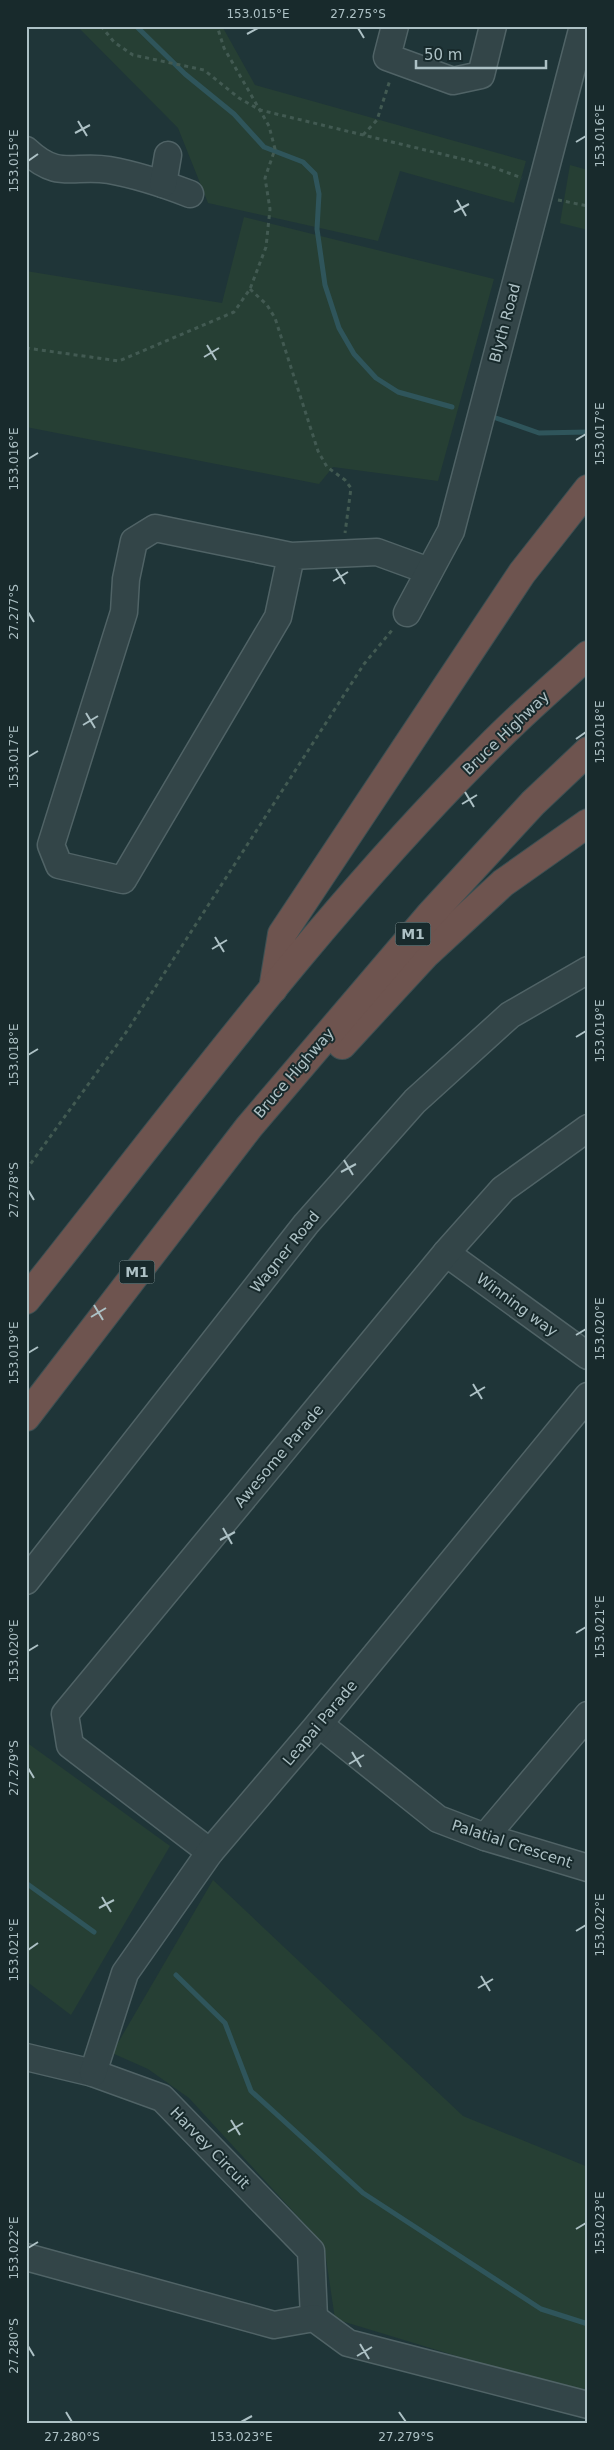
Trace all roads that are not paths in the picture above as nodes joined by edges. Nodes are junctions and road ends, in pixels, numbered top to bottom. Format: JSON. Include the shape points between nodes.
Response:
{"nodes":[{"id":1,"x":395,"y":26,"type":"edge"},
{"id":2,"x":493,"y":26,"type":"edge"},
{"id":3,"x":583,"y":26,"type":"edge"},
{"id":4,"x":26,"y":150,"type":"edge"},
{"id":5,"x":168,"y":155,"type":"dead end"},
{"id":6,"x":163,"y":184,"type":"junction"},
{"id":7,"x":190,"y":194,"type":"dead end"},
{"id":8,"x":588,"y":489,"type":"edge"},
{"id":9,"x":291,"y":556,"type":"junction"},
{"id":10,"x":429,"y":571,"type":"junction"},
{"id":11,"x":407,"y":612,"type":"road end"},
{"id":12,"x":588,"y":655,"type":"edge"},
{"id":13,"x":588,"y":751,"type":"edge"},
{"id":14,"x":588,"y":823,"type":"edge"},
{"id":15,"x":588,"y":970,"type":"edge"},
{"id":16,"x":273,"y":989,"type":"junction"},
{"id":17,"x":249,"y":1127,"type":"junction"},
{"id":18,"x":588,"y":1128,"type":"edge"},
{"id":19,"x":446,"y":1253,"type":"junction"},
{"id":20,"x":26,"y":1300,"type":"edge"},
{"id":21,"x":588,"y":1356,"type":"edge"},
{"id":22,"x":588,"y":1396,"type":"edge"},
{"id":23,"x":26,"y":1417,"type":"edge"},
{"id":24,"x":26,"y":1581,"type":"edge"},
{"id":25,"x":588,"y":1715,"type":"edge"},
{"id":26,"x":319,"y":1724,"type":"junction"},
{"id":27,"x":485,"y":1837,"type":"junction"},
{"id":28,"x":210,"y":1852,"type":"junction"},
{"id":29,"x":588,"y":1868,"type":"edge"},
{"id":30,"x":26,"y":2057,"type":"edge"},
{"id":31,"x":93,"y":2073,"type":"junction"},
{"id":32,"x":26,"y":2257,"type":"edge"},
{"id":33,"x":314,"y":2318,"type":"junction"},
{"id":34,"x":588,"y":2405,"type":"edge"}],
"edges":[{"from":1,"to":2,"type":"street","via":[[387,57],[453,81],[481,75]]},
{"from":3,"to":10,"type":"street","name":"Blyth Road","via":[[451,531]]},
{"from":4,"to":6,"type":"street","via":[[39,162],[58,169],[106,170]]},
{"from":5,"to":6,"type":"street"},
{"from":6,"to":7,"type":"street"},
{"from":8,"to":16,"type":"highway","via":[[522,573],[282,934]]},
{"from":9,"to":9,"type":"street","via":[[278,617],[123,880],[59,865],[51,845],[124,612],[126,579],[134,541],[155,528]]},
{"from":9,"to":10,"type":"street","via":[[377,552]]},
{"from":10,"to":11,"type":"street","name":"Blyth Road"},
{"from":12,"to":16,"type":"highway","name":"Bruce Highway","via":[[488,748],[383,861]]},
{"from":13,"to":17,"type":"highway","name":"Bruce Highway","number":"M1","via":[[533,803],[429,916]]},
{"from":14,"to":17,"type":"highway","via":[[503,883],[425,955],[342,1046],[296,1090]]},
{"from":15,"to":24,"type":"street","name":"Wagner Road","via":[[510,1015],[415,1101],[306,1224]]},
{"from":16,"to":20,"type":"highway","name":"Bruce Highway"},
{"from":17,"to":23,"type":"highway","name":"Bruce Highway","number":"M1"},
{"from":18,"to":19,"type":"street","name":"Awesome Parade","via":[[503,1189]]},
{"from":19,"to":21,"type":"street","name":"Winning way"},
{"from":19,"to":28,"type":"street","name":"Awesome Parade","via":[[66,1714],[70,1745]]},
{"from":22,"to":26,"type":"street","name":"Leapai Parade"},
{"from":25,"to":27,"type":"street"},
{"from":26,"to":27,"type":"street","name":"Palatial Crescent","via":[[438,1819]]},
{"from":26,"to":28,"type":"street","name":"Leapai Parade"},
{"from":27,"to":29,"type":"street","name":"Palatial Crescent"},
{"from":28,"to":31,"type":"street","name":"Leapai Parade","via":[[125,1973]]},
{"from":30,"to":31,"type":"street","name":"Harvey Circuit"},
{"from":31,"to":33,"type":"street","name":"Harvey Circuit","via":[[162,2098],[311,2251]]},
{"from":32,"to":33,"type":"street","via":[[274,2325]]},
{"from":33,"to":34,"type":"street","via":[[348,2343]]}]}
